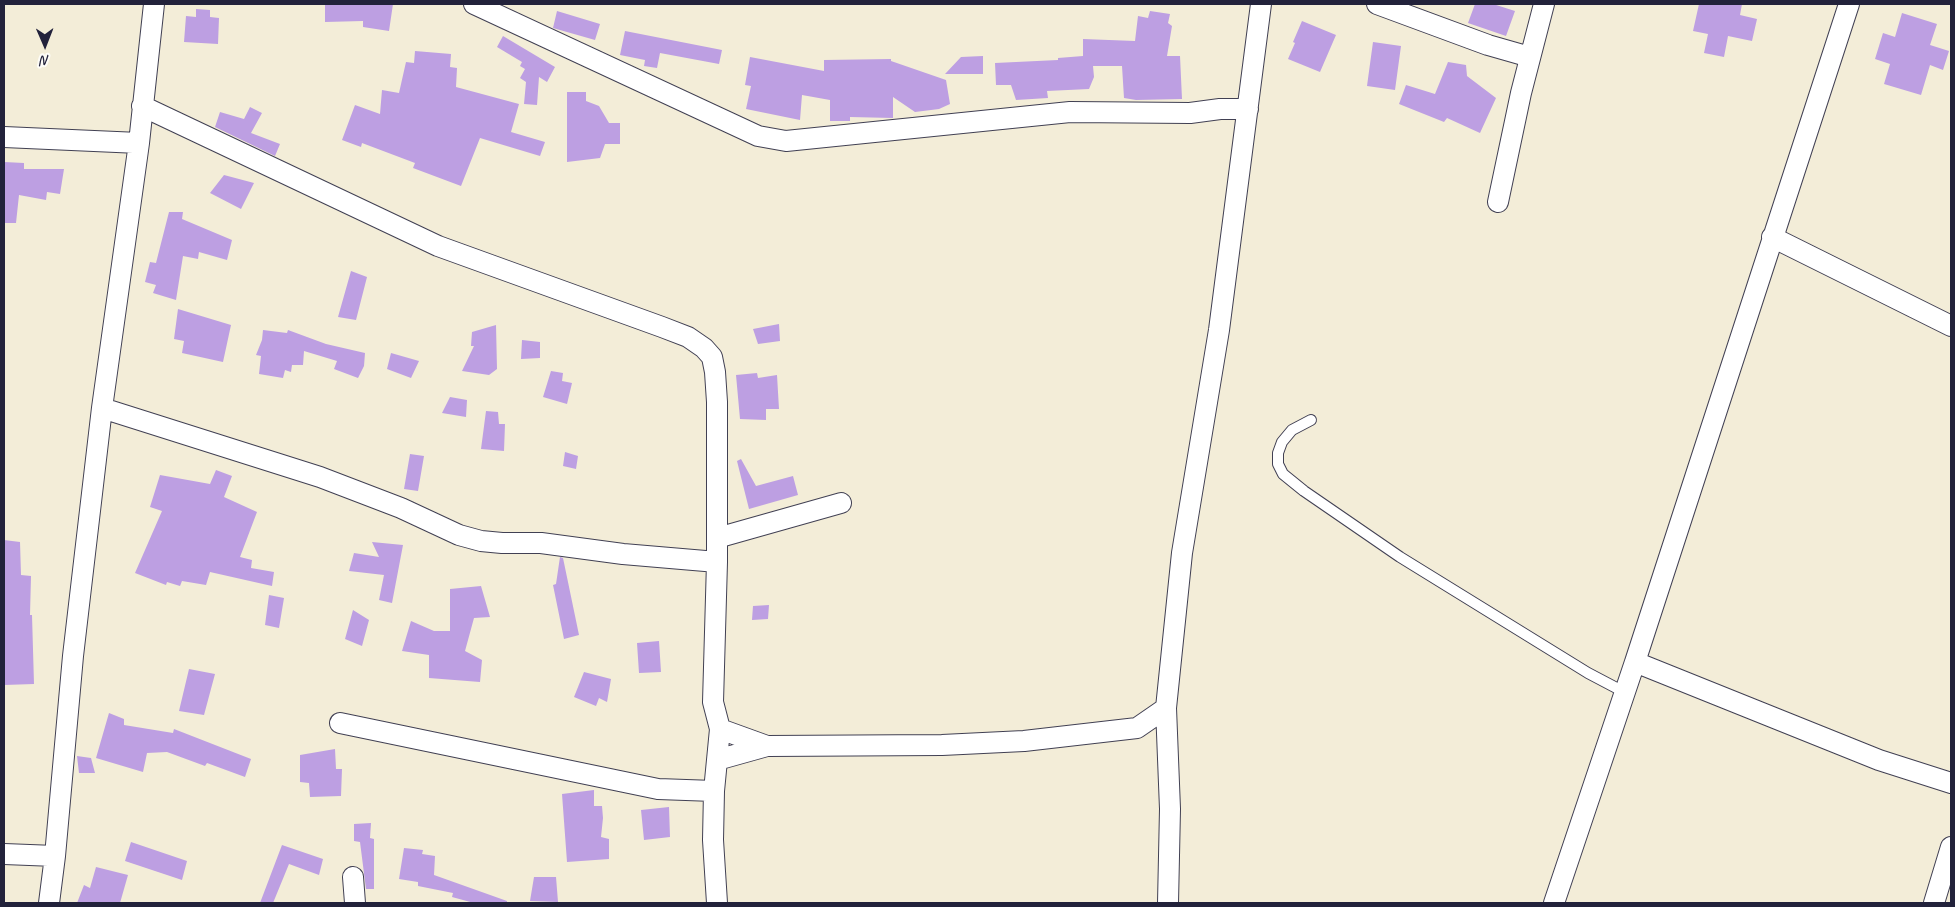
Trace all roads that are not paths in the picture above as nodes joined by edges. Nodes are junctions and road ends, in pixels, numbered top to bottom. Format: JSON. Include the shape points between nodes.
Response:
{"nodes":[{"id":1,"x":154,"y":4,"type":"edge"},
{"id":2,"x":474,"y":4,"type":"edge"},
{"id":3,"x":1261,"y":4,"type":"edge"},
{"id":4,"x":1377,"y":4,"type":"edge"},
{"id":5,"x":1544,"y":4,"type":"edge"},
{"id":6,"x":1849,"y":4,"type":"edge"},
{"id":7,"x":519,"y":13,"type":"edge"},
{"id":8,"x":1530,"y":57,"type":"junction"},
{"id":9,"x":142,"y":106,"type":"junction"},
{"id":10,"x":1248,"y":109,"type":"junction"},
{"id":11,"x":4,"y":137,"type":"edge"},
{"id":12,"x":138,"y":144,"type":"junction"},
{"id":13,"x":1498,"y":202,"type":"dead end"},
{"id":14,"x":1772,"y":237,"type":"junction"},
{"id":15,"x":1951,"y":326,"type":"edge"},
{"id":16,"x":102,"y":408,"type":"junction"},
{"id":17,"x":1311,"y":420,"type":"dead end"},
{"id":18,"x":841,"y":503,"type":"dead end"},
{"id":19,"x":717,"y":538,"type":"junction"},
{"id":20,"x":717,"y":562,"type":"junction"},
{"id":21,"x":1636,"y":662,"type":"junction"},
{"id":22,"x":1626,"y":693,"type":"junction"},
{"id":23,"x":1166,"y":708,"type":"junction"},
{"id":24,"x":340,"y":723,"type":"dead end"},
{"id":25,"x":1137,"y":728,"type":"junction"},
{"id":26,"x":720,"y":729,"type":"junction"},
{"id":27,"x":767,"y":746,"type":"junction"},
{"id":28,"x":1167,"y":747,"type":"junction"},
{"id":29,"x":717,"y":760,"type":"junction"},
{"id":30,"x":1951,"y":783,"type":"edge"},
{"id":31,"x":714,"y":791,"type":"junction"},
{"id":32,"x":1951,"y":847,"type":"edge"},
{"id":33,"x":4,"y":854,"type":"edge"},
{"id":34,"x":55,"y":856,"type":"junction"},
{"id":35,"x":353,"y":877,"type":"dead end"},
{"id":36,"x":49,"y":903,"type":"edge"},
{"id":37,"x":355,"y":903,"type":"edge"},
{"id":38,"x":717,"y":903,"type":"edge"},
{"id":39,"x":1168,"y":903,"type":"edge"},
{"id":40,"x":1554,"y":903,"type":"edge"},
{"id":41,"x":1934,"y":903,"type":"edge"}],
"edges":[{"from":1,"to":9,"type":"street"},
{"from":2,"to":7,"type":"street"},
{"from":3,"to":10,"type":"street"},
{"from":4,"to":8,"type":"street"},
{"from":5,"to":8,"type":"street"},
{"from":6,"to":14,"type":"street"},
{"from":7,"to":10,"type":"street","via":[[758,136],[786,141],[1070,112],[1190,113]]},
{"from":8,"to":13,"type":"street"},
{"from":9,"to":12,"type":"street"},
{"from":9,"to":19,"type":"street","via":[[438,246],[662,327],[688,337],[704,348],[712,357],[717,392]]},
{"from":10,"to":23,"type":"street","via":[[1219,330],[1182,553]]},
{"from":11,"to":12,"type":"street"},
{"from":12,"to":16,"type":"street"},
{"from":14,"to":15,"type":"street"},
{"from":14,"to":21,"type":"street"},
{"from":16,"to":20,"type":"street","via":[[320,477],[481,541],[541,543]]},
{"from":16,"to":34,"type":"street"},
{"from":17,"to":22,"type":"lane","via":[[1292,430],[1282,442],[1278,464],[1283,474],[1400,557]]},
{"from":18,"to":19,"type":"street"},
{"from":19,"to":20,"type":"street"},
{"from":20,"to":26,"type":"street","via":[[713,702]]},
{"from":21,"to":22,"type":"street"},
{"from":21,"to":30,"type":"street","via":[[1879,760]]},
{"from":22,"to":40,"type":"street"},
{"from":23,"to":25,"type":"street"},
{"from":23,"to":28,"type":"street"},
{"from":24,"to":31,"type":"street","via":[[658,789]]},
{"from":25,"to":27,"type":"street","via":[[942,745]]},
{"from":25,"to":28,"type":"street"},
{"from":26,"to":27,"type":"street"},
{"from":26,"to":29,"type":"street"},
{"from":27,"to":29,"type":"street"},
{"from":28,"to":39,"type":"street","via":[[1170,809]]},
{"from":29,"to":31,"type":"street"},
{"from":31,"to":38,"type":"street"},
{"from":32,"to":41,"type":"street"},
{"from":33,"to":34,"type":"street"},
{"from":34,"to":36,"type":"street"},
{"from":35,"to":37,"type":"street"}]}
